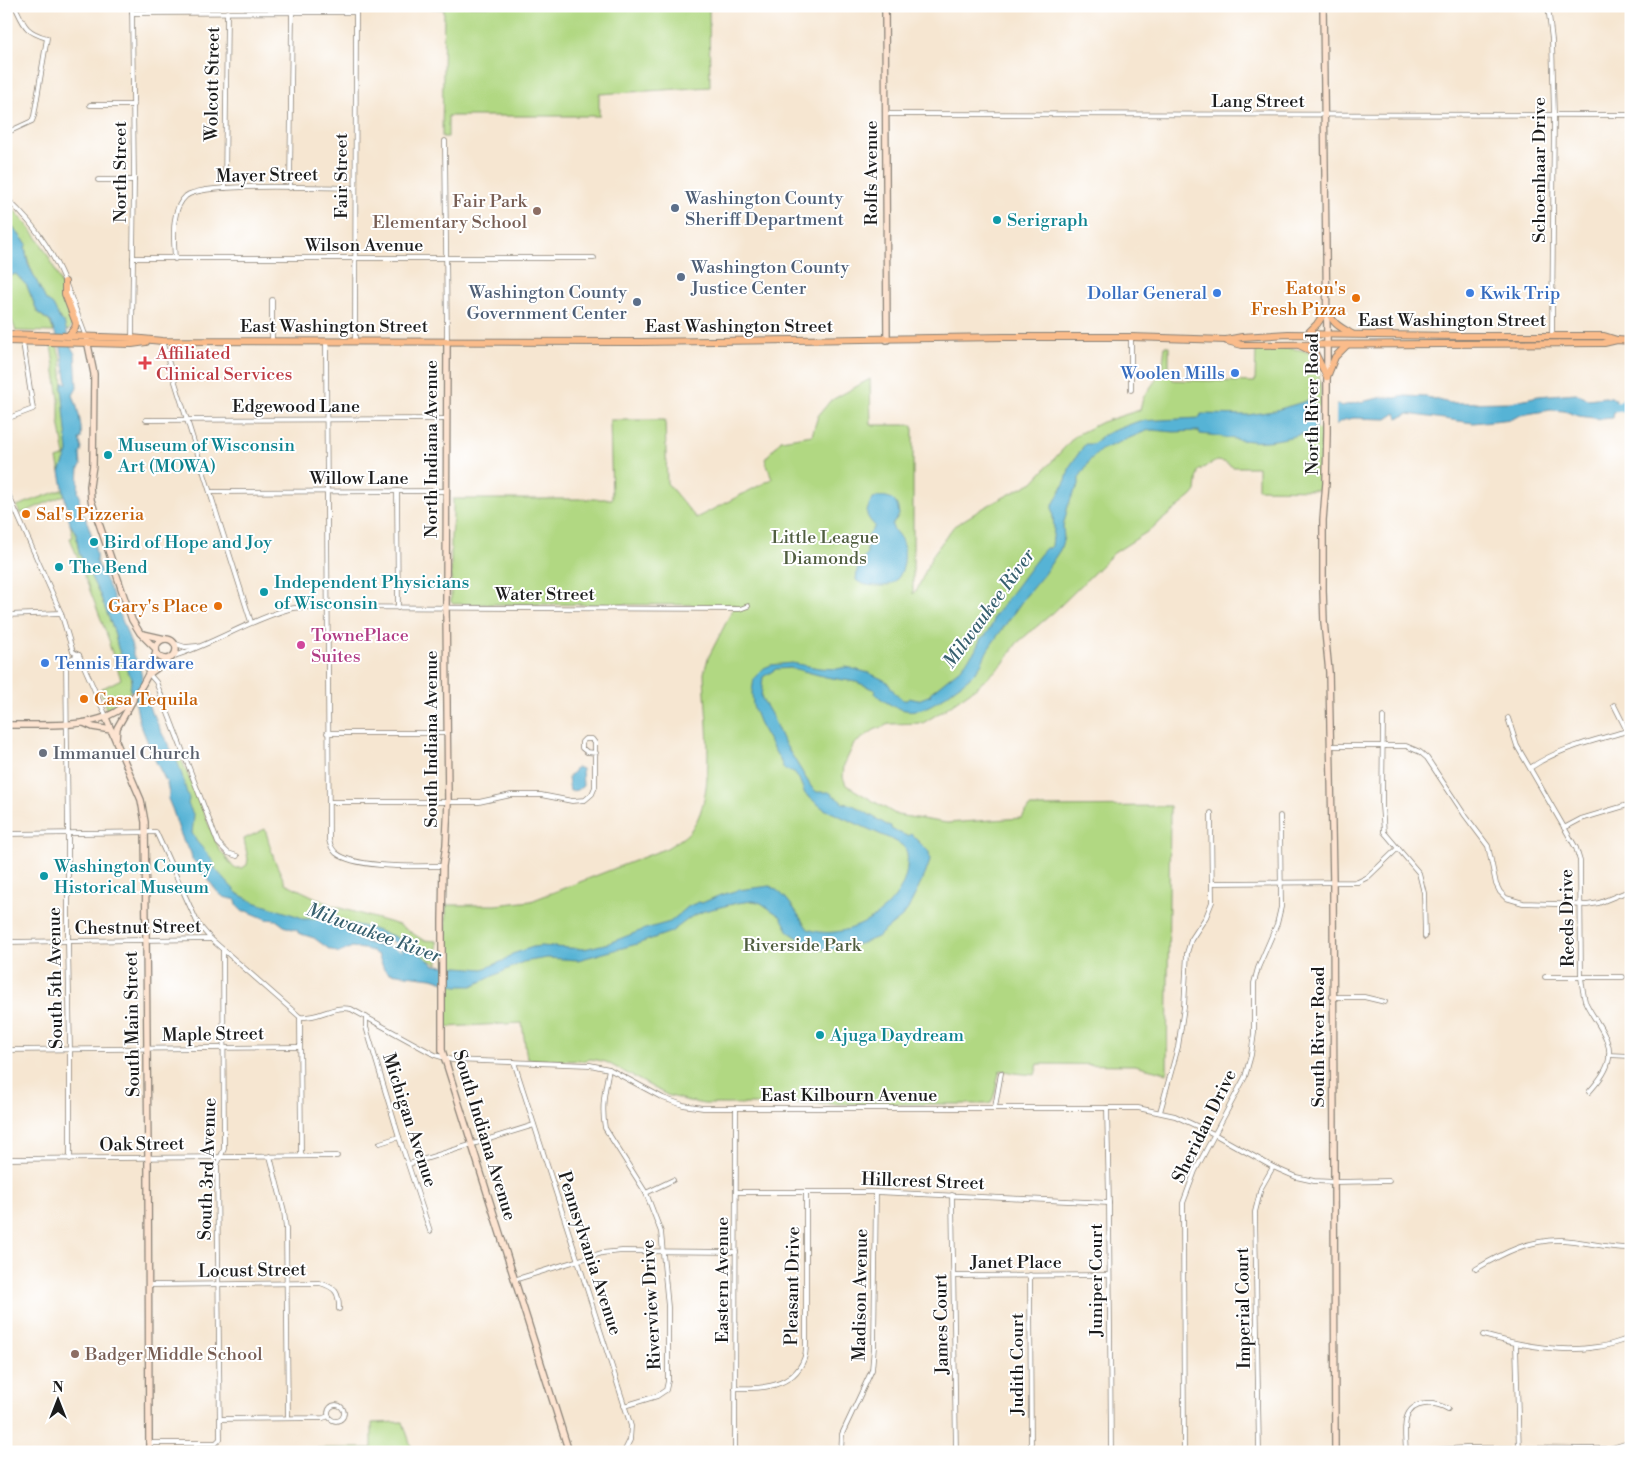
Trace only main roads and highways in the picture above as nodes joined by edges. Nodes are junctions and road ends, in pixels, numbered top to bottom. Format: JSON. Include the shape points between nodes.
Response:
{"nodes":[{"id":1,"x":65,"y":282,"type":"road end"},
{"id":2,"x":6,"y":334,"type":"edge"},
{"id":3,"x":1307,"y":334,"type":"junction"},
{"id":4,"x":1353,"y":334,"type":"junction"},
{"id":5,"x":70,"y":337,"type":"junction"},
{"id":6,"x":39,"y":339,"type":"junction"},
{"id":7,"x":87,"y":340,"type":"junction"},
{"id":8,"x":1226,"y":340,"type":"junction"},
{"id":9,"x":1617,"y":340,"type":"junction"},
{"id":10,"x":6,"y":341,"type":"edge"},
{"id":11,"x":162,"y":341,"type":"junction"},
{"id":12,"x":1631,"y":341,"type":"edge"},
{"id":13,"x":1298,"y":345,"type":"junction"},
{"id":14,"x":1348,"y":345,"type":"junction"}],
"edges":[{"from":1,"to":5,"type":"main road","via":[[66,297],[76,323]]},
{"from":2,"to":6,"type":"main road"},
{"from":3,"to":4,"type":"main road","name":"East Washington Street"},
{"from":3,"to":4,"type":"main road","via":[[1327,310],[1337,326]]},
{"from":3,"to":8,"type":"main road","name":"East Washington Street"},
{"from":4,"to":9,"type":"main road","name":"East Washington Street","via":[[1604,336]]},
{"from":5,"to":6,"type":"main road","name":"East Washington Street"},
{"from":5,"to":7,"type":"main road","name":"East Washington Street"},
{"from":6,"to":10,"type":"main road"},
{"from":7,"to":11,"type":"main road","name":"East Washington Street","via":[[132,338]]},
{"from":7,"to":11,"type":"main road","name":"East Washington Street","via":[[132,344]]},
{"from":8,"to":11,"type":"main road","name":"East Washington Street","via":[[1005,337],[646,342]]},
{"from":8,"to":13,"type":"main road","name":"East Washington Street","via":[[1242,345]]},
{"from":9,"to":12,"type":"main road","name":"East Washington Street"},
{"from":9,"to":14,"type":"main road","name":"East Washington Street","via":[[1604,343]]},
{"from":13,"to":14,"type":"main road","name":"East Washington Street"},
{"from":13,"to":14,"type":"main road","via":[[1315,353],[1327,377],[1335,356]]}]}
